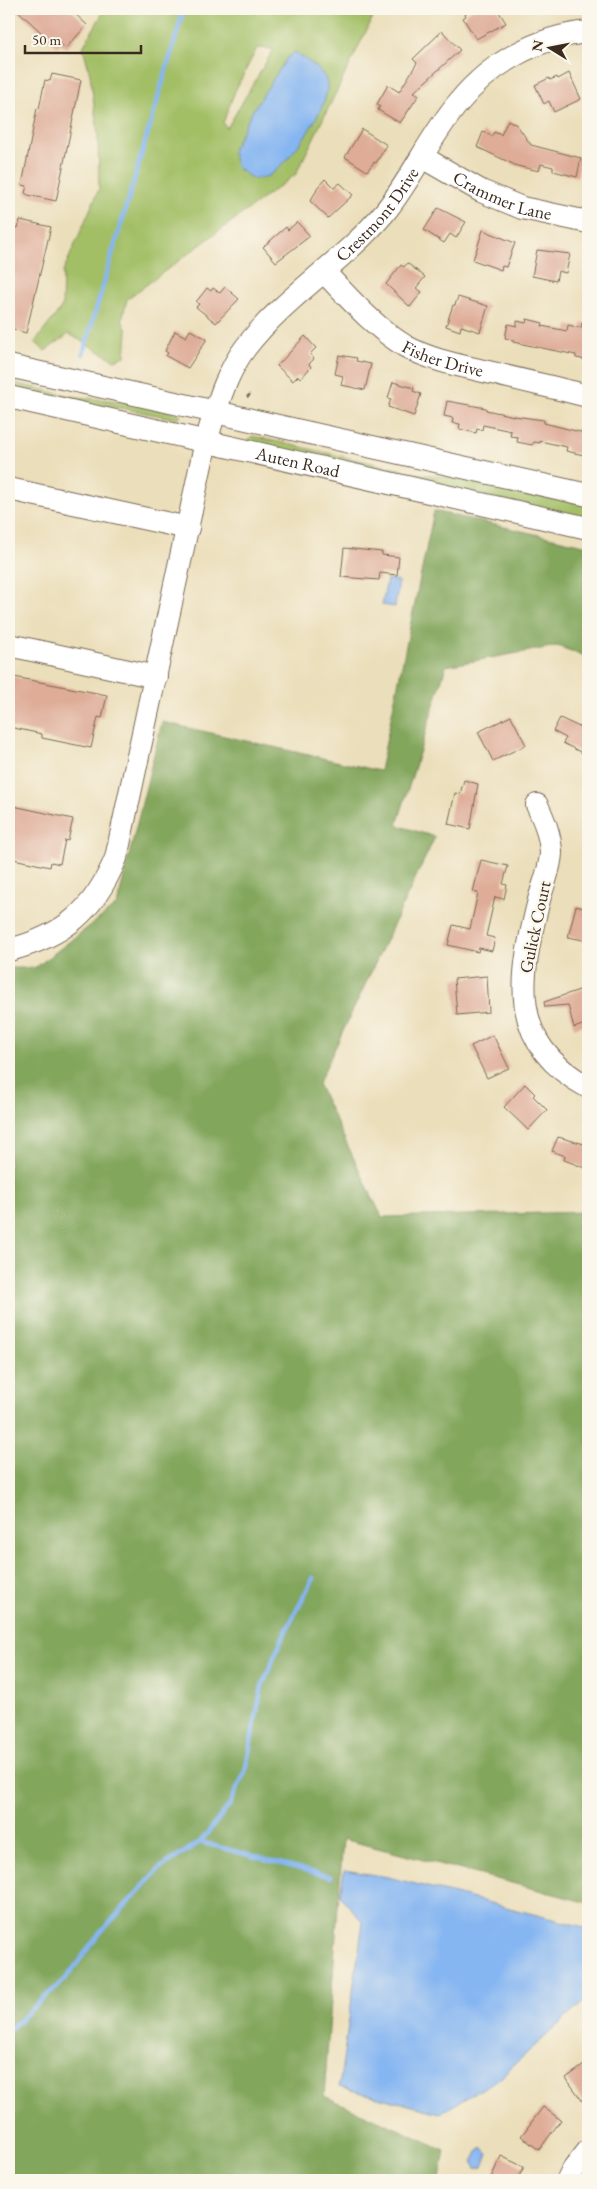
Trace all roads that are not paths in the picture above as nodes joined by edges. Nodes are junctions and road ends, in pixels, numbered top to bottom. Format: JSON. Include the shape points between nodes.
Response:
{"nodes":[{"id":1,"x":588,"y":32,"type":"edge"},
{"id":2,"x":422,"y":157,"type":"junction"},
{"id":3,"x":588,"y":222,"type":"edge"},
{"id":4,"x":324,"y":272,"type":"junction"},
{"id":5,"x":9,"y":366,"type":"edge"},
{"id":6,"x":588,"y":396,"type":"edge"},
{"id":7,"x":9,"y":397,"type":"edge"},
{"id":8,"x":215,"y":411,"type":"junction"},
{"id":9,"x":206,"y":441,"type":"junction"},
{"id":10,"x":9,"y":489,"type":"edge"},
{"id":11,"x":588,"y":494,"type":"edge"},
{"id":12,"x":188,"y":528,"type":"junction"},
{"id":13,"x":588,"y":528,"type":"edge"},
{"id":14,"x":9,"y":645,"type":"edge"},
{"id":15,"x":156,"y":677,"type":"junction"},
{"id":16,"x":537,"y":804,"type":"dead end"},
{"id":17,"x":9,"y":950,"type":"edge"},
{"id":18,"x":588,"y":1088,"type":"edge"},
{"id":19,"x":588,"y":2151,"type":"edge"},
{"id":20,"x":568,"y":2180,"type":"edge"}],
"edges":[{"from":1,"to":2,"type":"street","name":"Crestmont Drive","via":[[535,44],[505,61],[458,103]]},
{"from":2,"to":3,"type":"street","name":"Crammer Lane","via":[[481,191],[522,208]]},
{"from":2,"to":4,"type":"street","name":"Crestmont Drive","via":[[384,212]]},
{"from":4,"to":6,"type":"street","name":"Fisher Drive","via":[[385,332],[425,355],[450,364]]},
{"from":4,"to":8,"type":"street","name":"Crestmont Drive","via":[[274,316],[245,348]]},
{"from":5,"to":8,"type":"street","name":"Auten Road"},
{"from":7,"to":9,"type":"street","name":"Auten Road"},
{"from":8,"to":9,"type":"street","name":"Crestmont Drive"},
{"from":8,"to":11,"type":"street","name":"Auten Road"},
{"from":9,"to":12,"type":"street","name":"Crestmont Drive"},
{"from":9,"to":13,"type":"street","name":"Auten Road"},
{"from":10,"to":12,"type":"street"},
{"from":12,"to":15,"type":"street","name":"Crestmont Drive"},
{"from":14,"to":15,"type":"street"},
{"from":15,"to":17,"type":"street","name":"Crestmont Drive","via":[[116,858],[106,880],[73,921],[33,944]]},
{"from":16,"to":18,"type":"street","name":"Gulick Court","via":[[547,827],[551,853],[527,950],[524,999],[529,1022],[542,1048],[559,1068]]},
{"from":19,"to":20,"type":"street"}]}
